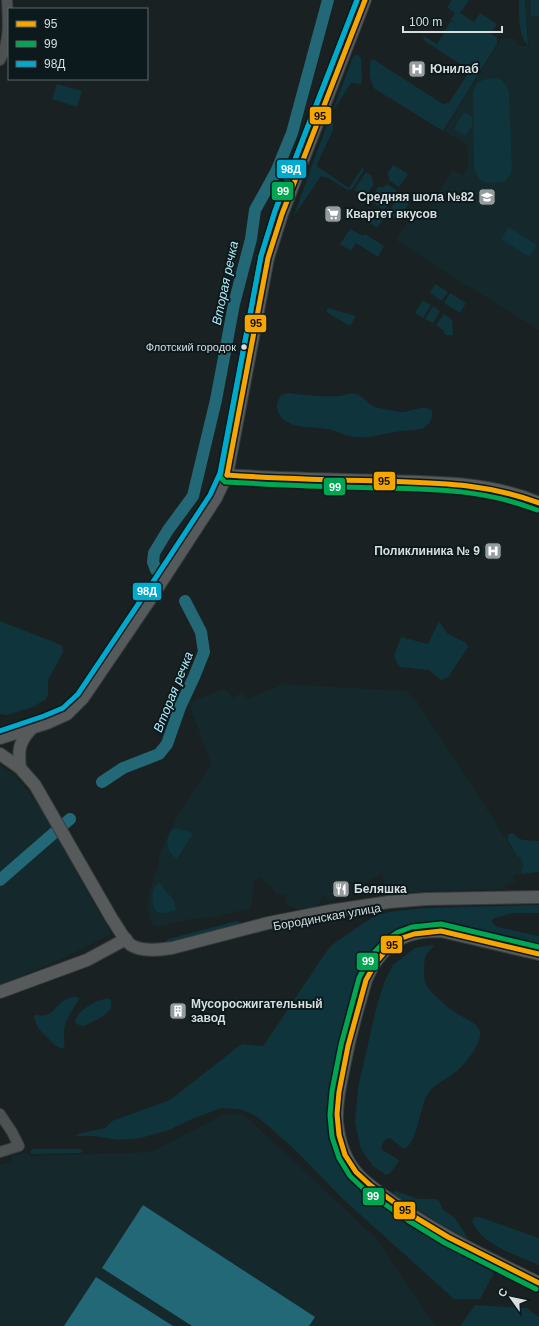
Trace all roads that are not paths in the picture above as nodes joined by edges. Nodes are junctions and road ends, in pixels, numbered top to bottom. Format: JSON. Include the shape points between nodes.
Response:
{"nodes":[{"id":1,"x":7,"y":0,"type":"edge"},
{"id":2,"x":365,"y":0,"type":"edge"},
{"id":3,"x":0,"y":60,"type":"edge"},
{"id":4,"x":227,"y":475,"type":"junction"},
{"id":5,"x":539,"y":503,"type":"edge"},
{"id":6,"x":32,"y":728,"type":"junction"},
{"id":7,"x":0,"y":738,"type":"edge"},
{"id":8,"x":0,"y":754,"type":"edge"},
{"id":9,"x":20,"y":768,"type":"junction"},
{"id":10,"x":539,"y":897,"type":"edge"},
{"id":11,"x":539,"y":901,"type":"edge"},
{"id":12,"x":123,"y":941,"type":"junction"},
{"id":13,"x":539,"y":954,"type":"edge"},
{"id":14,"x":539,"y":959,"type":"edge"},
{"id":15,"x":0,"y":992,"type":"edge"},
{"id":16,"x":0,"y":1114,"type":"edge"},
{"id":17,"x":0,"y":1152,"type":"edge"},
{"id":18,"x":539,"y":1279,"type":"edge"},
{"id":19,"x":539,"y":1283,"type":"edge"}],
"edges":[{"from":1,"to":3,"type":"street","via":[[8,28],[4,53]]},
{"from":2,"to":4,"type":"main road","via":[[282,214],[268,258]]},
{"from":4,"to":5,"type":"main road","via":[[449,484],[492,489]]},
{"from":4,"to":6,"type":"main road","via":[[216,498],[169,571],[83,698],[67,714]]},
{"from":6,"to":7,"type":"main road"},
{"from":6,"to":9,"type":"main road","via":[[19,745]]},
{"from":8,"to":9,"type":"main road"},
{"from":9,"to":12,"type":"main road","via":[[35,785]]},
{"from":10,"to":12,"type":"main road","name":"Бородинская улица","via":[[389,902],[268,923],[211,939],[156,950],[136,947]]},
{"from":11,"to":12,"type":"main road","name":"Бородинская улица","via":[[422,903],[350,912],[268,927],[167,954],[136,952],[129,949]]},
{"from":12,"to":15,"type":"main road","via":[[86,960]]},
{"from":13,"to":19,"type":"main road","via":[[441,931],[426,931],[399,939],[381,956],[366,980],[352,1030],[337,1110],[342,1147],[347,1159],[369,1184],[448,1238]]},
{"from":14,"to":18,"type":"main road","via":[[444,938],[415,941],[403,945],[394,952],[371,983],[348,1075],[343,1118],[344,1132],[352,1157],[360,1169],[377,1185],[410,1210],[452,1235]]},
{"from":16,"to":17,"type":"street","via":[[19,1146]]}]}
